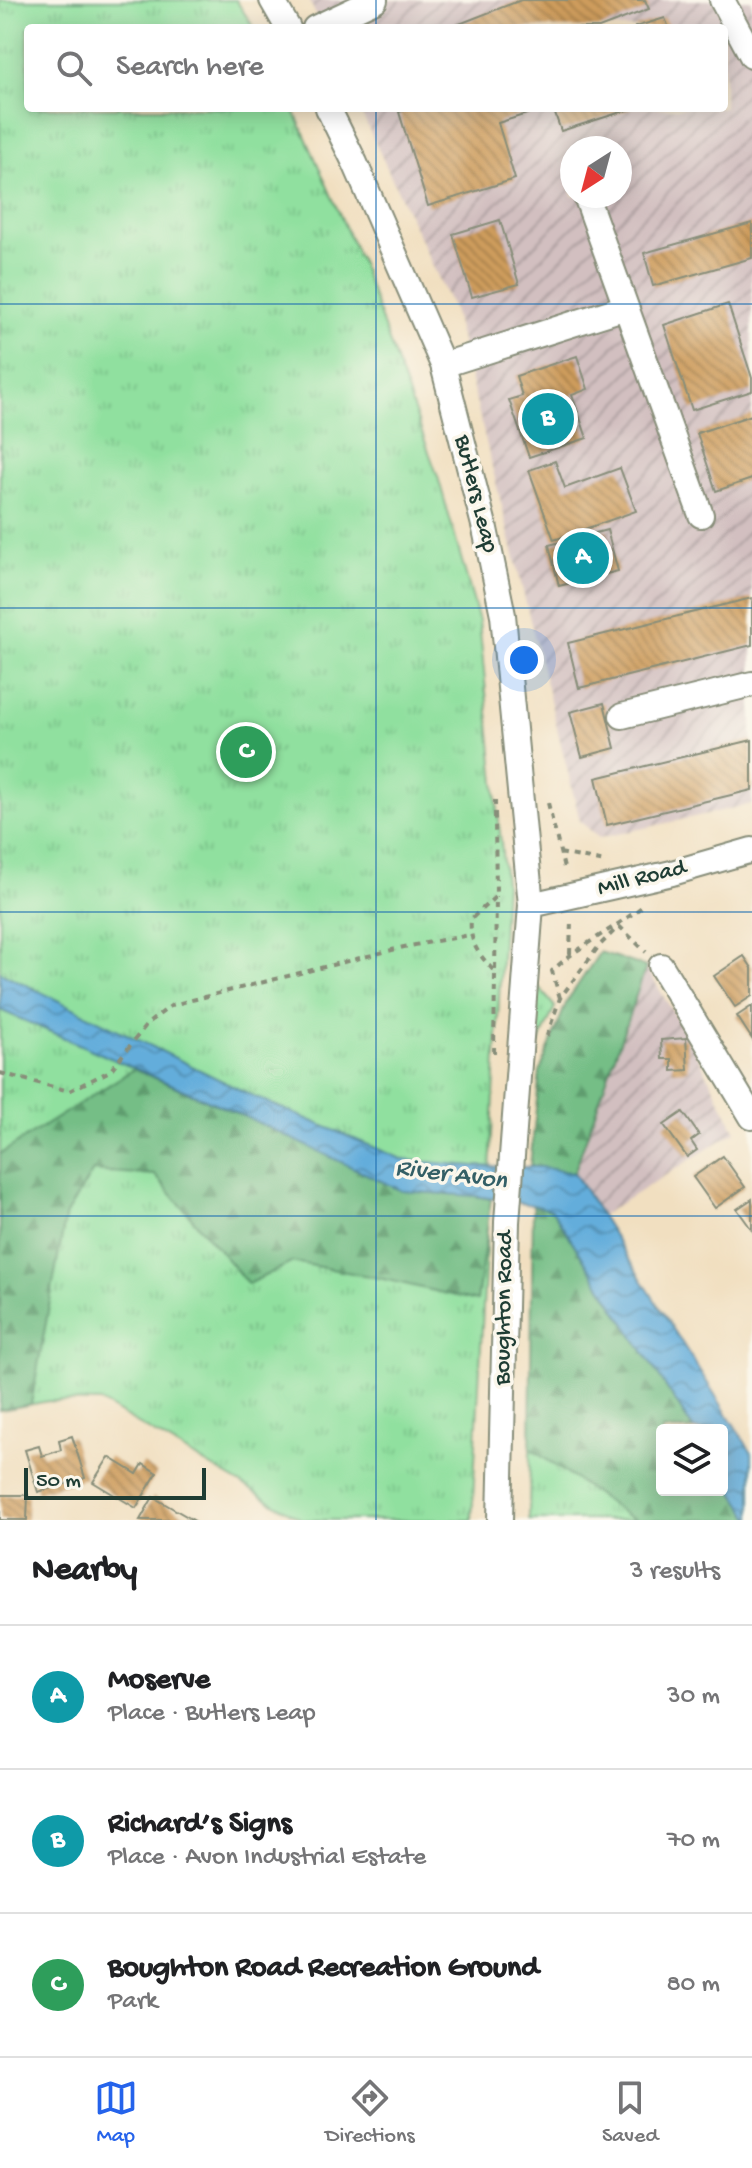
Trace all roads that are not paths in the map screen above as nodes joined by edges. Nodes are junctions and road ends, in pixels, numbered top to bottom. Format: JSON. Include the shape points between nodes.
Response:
{"nodes":[{"id":1,"x":272,"y":0,"type":"edge"},
{"id":2,"x":375,"y":0,"type":"edge"},
{"id":3,"x":722,"y":0,"type":"edge"},
{"id":4,"x":286,"y":24,"type":"edge"},
{"id":5,"x":324,"y":24,"type":"edge"},
{"id":6,"x":752,"y":56,"type":"edge"},
{"id":7,"x":330,"y":112,"type":"edge"},
{"id":8,"x":590,"y":208,"type":"edge"},
{"id":9,"x":626,"y":307,"type":"junction"},
{"id":10,"x":443,"y":365,"type":"junction"},
{"id":11,"x":701,"y":515,"type":"dead end"},
{"id":12,"x":752,"y":684,"type":"edge"},
{"id":13,"x":622,"y":716,"type":"dead end"},
{"id":14,"x":752,"y":850,"type":"edge"},
{"id":15,"x":531,"y":905,"type":"junction"},
{"id":16,"x":661,"y":966,"type":"road end"},
{"id":17,"x":752,"y":1117,"type":"edge"},
{"id":18,"x":500,"y":1520,"type":"edge"}],
"edges":[{"from":1,"to":4,"type":"street"},
{"from":2,"to":5,"type":"street"},
{"from":3,"to":6,"type":"street"},
{"from":7,"to":10,"type":"street","name":"Butlers Leap"},
{"from":8,"to":9,"type":"street"},
{"from":9,"to":10,"type":"street"},
{"from":9,"to":11,"type":"street"},
{"from":10,"to":15,"type":"street","name":"Butlers Leap","via":[[503,615]]},
{"from":12,"to":13,"type":"street"},
{"from":14,"to":15,"type":"street","name":"Mill Road"},
{"from":15,"to":18,"type":"street","name":"Boughton Road","via":[[507,1222]]},
{"from":16,"to":17,"type":"street"}]}
